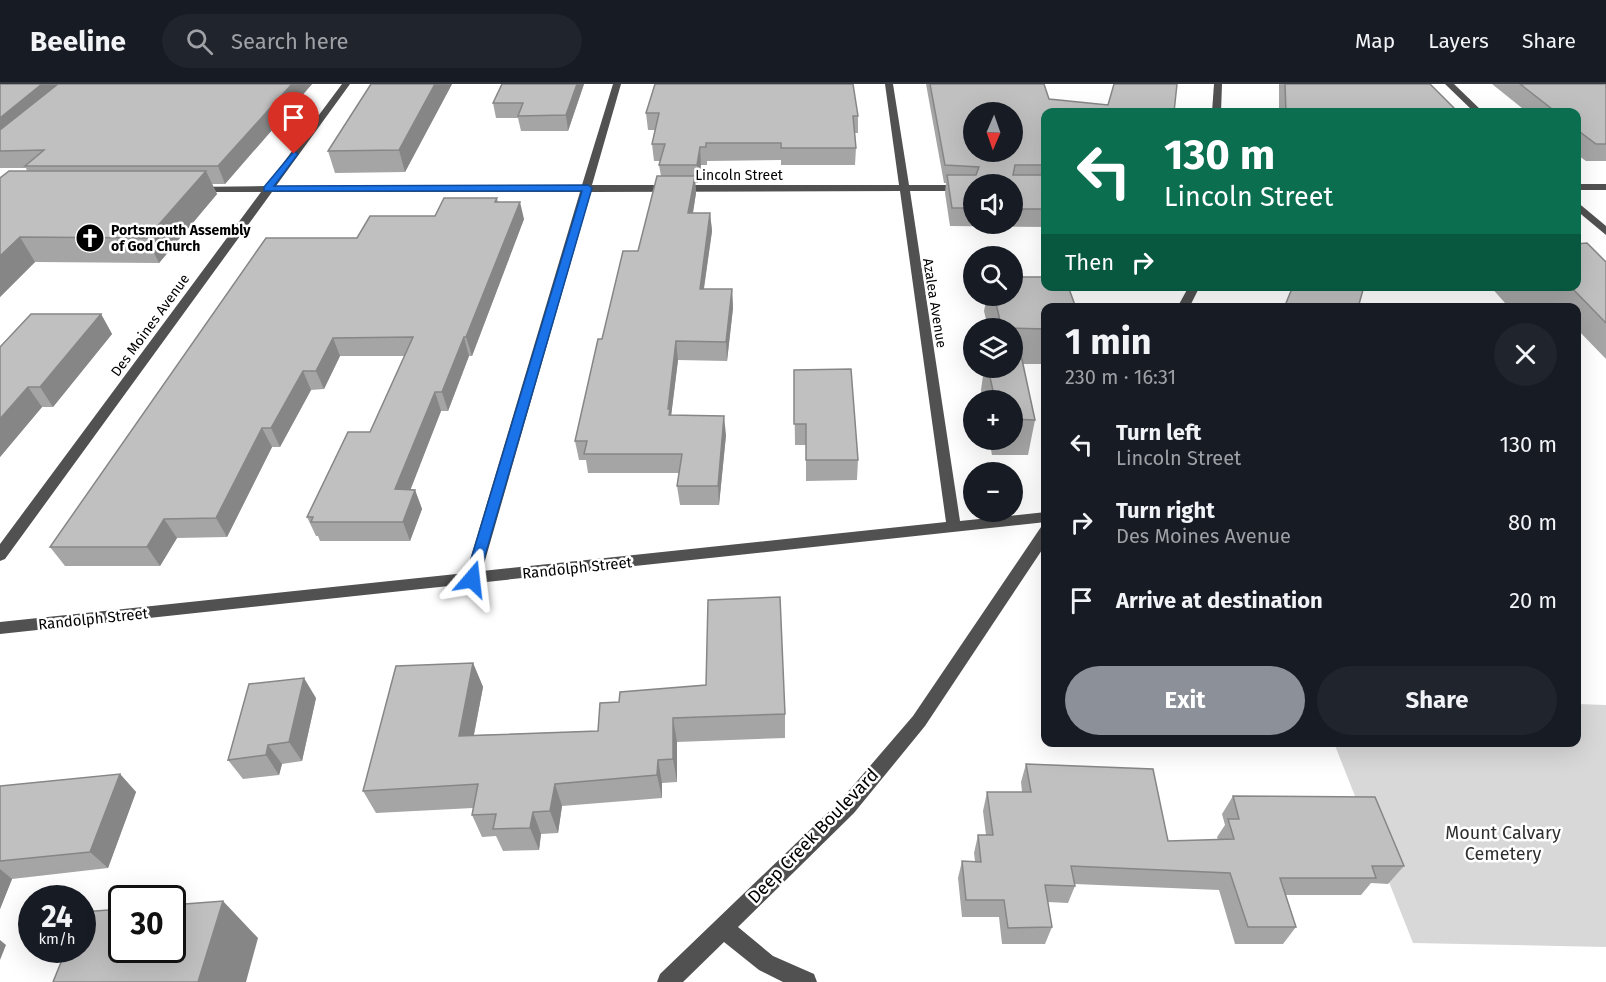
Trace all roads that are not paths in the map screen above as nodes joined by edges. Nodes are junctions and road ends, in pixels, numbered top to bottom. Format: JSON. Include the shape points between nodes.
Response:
{"nodes":[{"id":1,"x":346,"y":84,"type":"edge"},
{"id":2,"x":617,"y":84,"type":"edge"},
{"id":3,"x":889,"y":84,"type":"edge"},
{"id":4,"x":1218,"y":84,"type":"edge"},
{"id":5,"x":1449,"y":84,"type":"edge"},
{"id":6,"x":1217,"y":108,"type":"edge"},
{"id":7,"x":1475,"y":108,"type":"edge"},
{"id":8,"x":1581,"y":187,"type":"edge"},
{"id":9,"x":1606,"y":187,"type":"edge"},
{"id":10,"x":588,"y":188,"type":"junction"},
{"id":11,"x":902,"y":188,"type":"junction"},
{"id":12,"x":963,"y":188,"type":"edge"},
{"id":13,"x":186,"y":189,"type":"edge"},
{"id":14,"x":268,"y":189,"type":"junction"},
{"id":15,"x":1581,"y":209,"type":"edge"},
{"id":16,"x":1606,"y":232,"type":"edge"},
{"id":17,"x":1041,"y":518,"type":"edge"},
{"id":18,"x":954,"y":527,"type":"junction"},
{"id":19,"x":1041,"y":538,"type":"edge"},
{"id":20,"x":0,"y":555,"type":"edge"},
{"id":21,"x":472,"y":579,"type":"junction"},
{"id":22,"x":0,"y":628,"type":"edge"},
{"id":23,"x":723,"y":928,"type":"junction"},
{"id":24,"x":668,"y":982,"type":"edge"},
{"id":25,"x":806,"y":982,"type":"edge"}],
"edges":[{"from":1,"to":14,"type":"street","name":"Des Moines Avenue"},
{"from":2,"to":10,"type":"street"},
{"from":3,"to":11,"type":"street","name":"Azalea Avenue"},
{"from":4,"to":6,"type":"street"},
{"from":5,"to":7,"type":"street"},
{"from":8,"to":9,"type":"street"},
{"from":10,"to":11,"type":"street","name":"Lincoln Street"},
{"from":10,"to":14,"type":"street","name":"Lincoln Street"},
{"from":10,"to":21,"type":"street"},
{"from":11,"to":12,"type":"street","name":"Lincoln Street"},
{"from":11,"to":18,"type":"street","name":"Azalea Avenue"},
{"from":13,"to":14,"type":"street","name":"Lincoln Street"},
{"from":14,"to":20,"type":"street","name":"Des Moines Avenue"},
{"from":15,"to":16,"type":"street"},
{"from":17,"to":18,"type":"street","name":"Randolph Street"},
{"from":18,"to":21,"type":"street","name":"Randolph Street"},
{"from":19,"to":23,"type":"street","name":"Deep Creek Boulevard","via":[[919,721],[847,807]]},
{"from":21,"to":22,"type":"street","name":"Randolph Street"},
{"from":23,"to":24,"type":"street","name":"Deep Creek Boulevard"},
{"from":23,"to":25,"type":"street","via":[[766,963]]}]}
